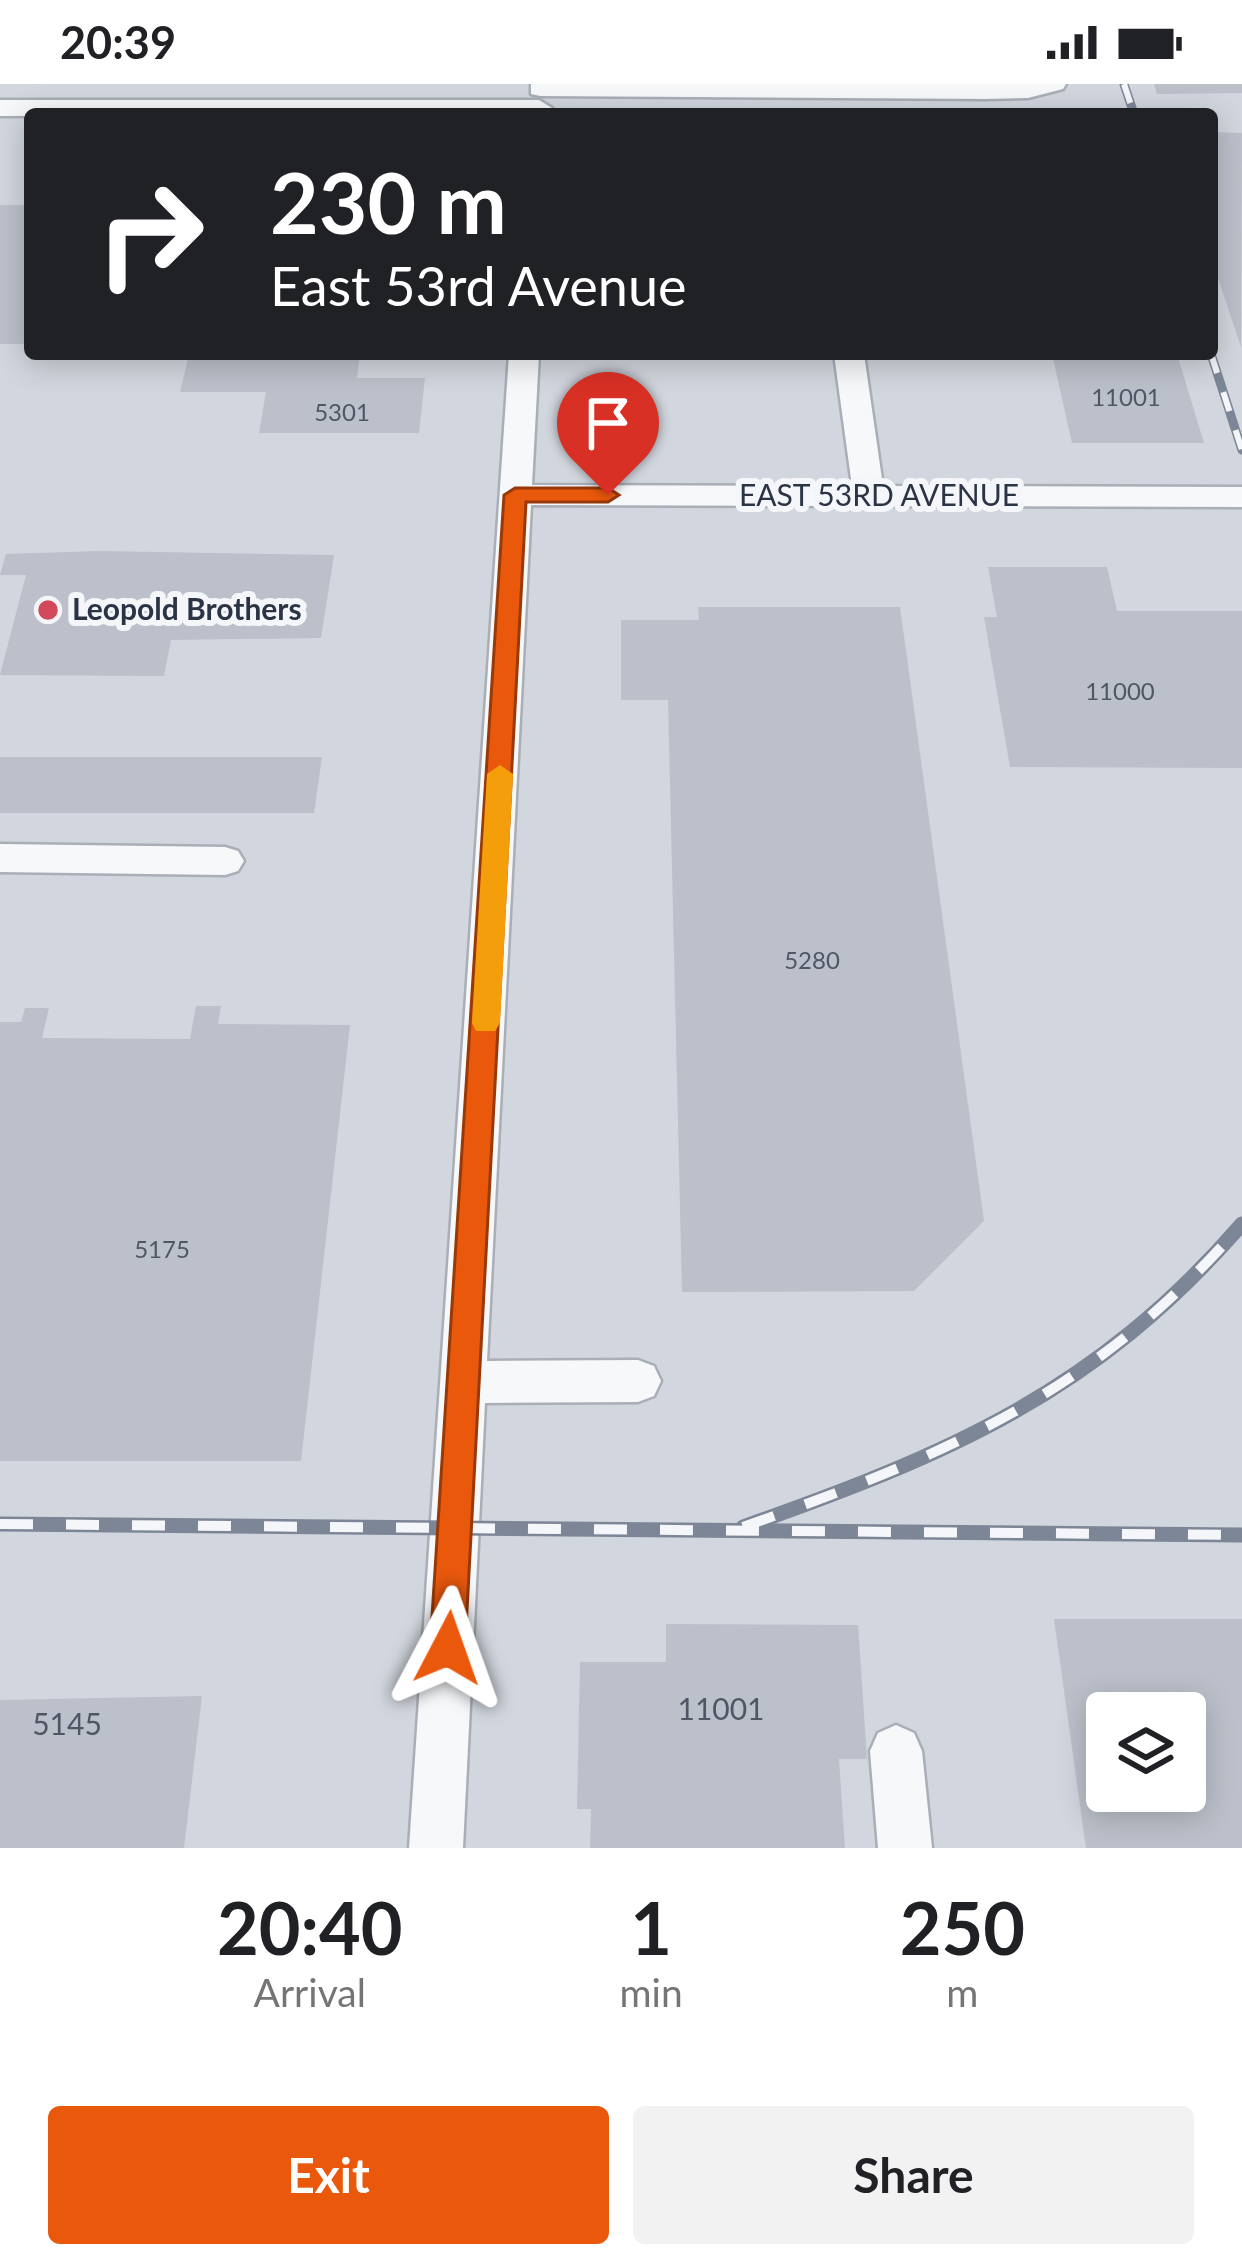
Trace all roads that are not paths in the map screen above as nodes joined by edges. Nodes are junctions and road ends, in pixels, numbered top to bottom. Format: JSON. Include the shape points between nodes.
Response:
{"nodes":[{"id":1,"x":1054,"y":84,"type":"edge"},
{"id":2,"x":131,"y":96,"type":"edge"},
{"id":3,"x":540,"y":99,"type":"edge"},
{"id":4,"x":0,"y":108,"type":"edge"},
{"id":5,"x":524,"y":360,"type":"edge"},
{"id":6,"x":850,"y":360,"type":"edge"},
{"id":7,"x":515,"y":495,"type":"junction"},
{"id":8,"x":869,"y":496,"type":"junction"},
{"id":9,"x":1242,"y":497,"type":"edge"},
{"id":10,"x":0,"y":858,"type":"edge"},
{"id":11,"x":225,"y":861,"type":"dead end"},
{"id":12,"x":638,"y":1381,"type":"dead end"},
{"id":13,"x":464,"y":1382,"type":"junction"},
{"id":14,"x":896,"y":1751,"type":"dead end"},
{"id":15,"x":436,"y":1848,"type":"edge"},
{"id":16,"x":905,"y":1848,"type":"edge"}],
"edges":[{"from":1,"to":3,"type":"street","via":[[1028,91]]},
{"from":2,"to":3,"type":"street"},
{"from":2,"to":4,"type":"street"},
{"from":5,"to":7,"type":"street"},
{"from":6,"to":8,"type":"street"},
{"from":7,"to":8,"type":"street","name":"EAST 53RD AVENUE"},
{"from":7,"to":13,"type":"street"},
{"from":8,"to":9,"type":"street","name":"EAST 53RD AVENUE"},
{"from":10,"to":11,"type":"street"},
{"from":12,"to":13,"type":"street"},
{"from":13,"to":15,"type":"street"},
{"from":14,"to":16,"type":"street"}]}
